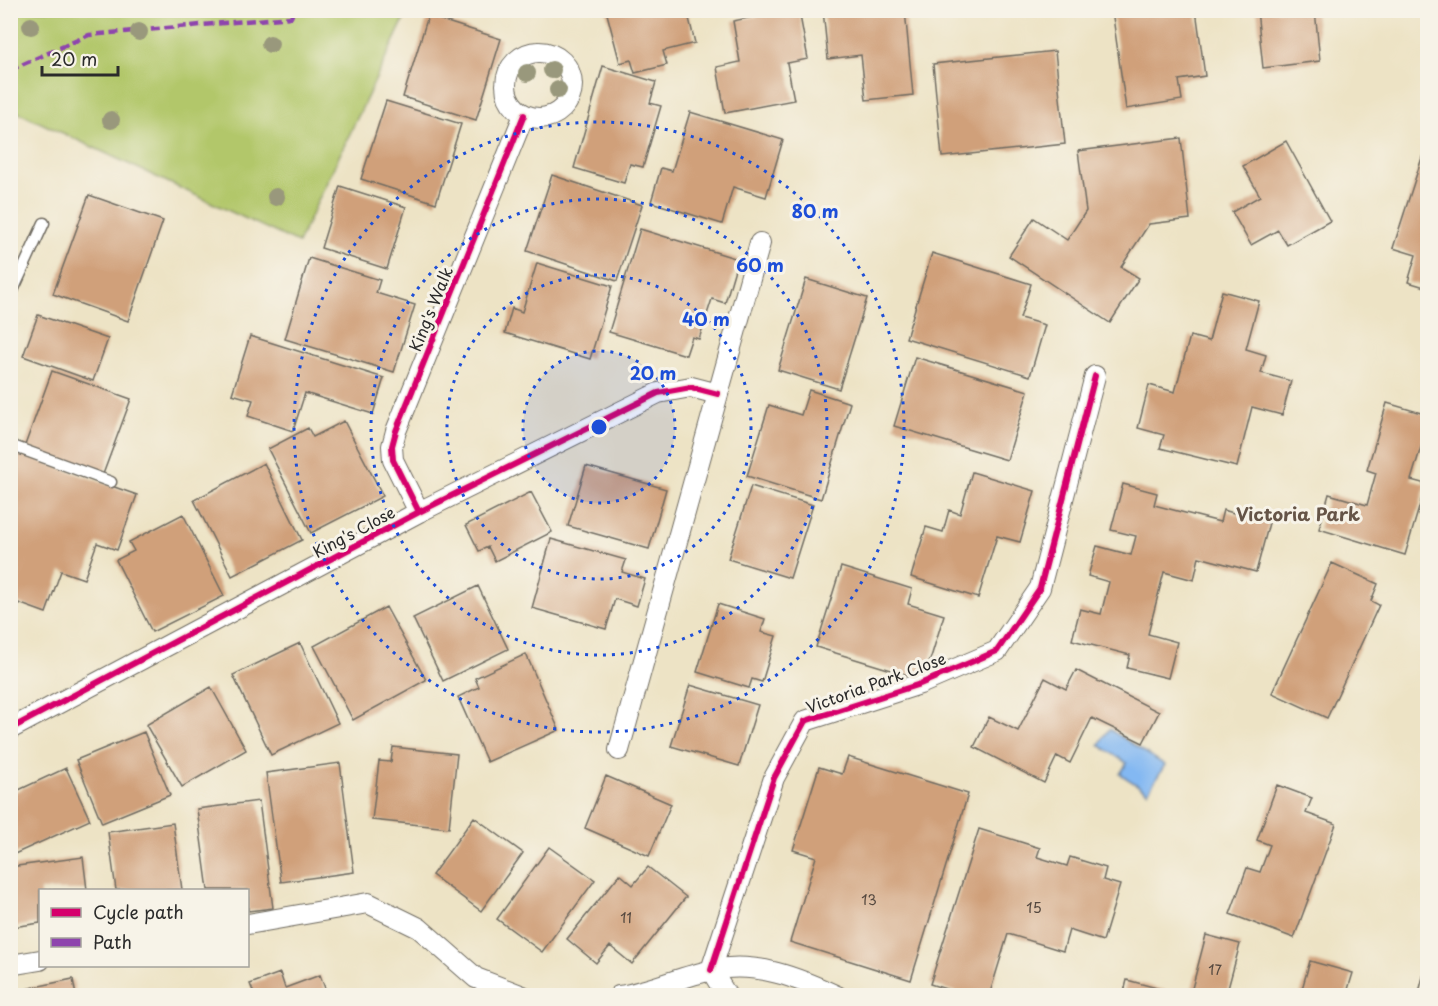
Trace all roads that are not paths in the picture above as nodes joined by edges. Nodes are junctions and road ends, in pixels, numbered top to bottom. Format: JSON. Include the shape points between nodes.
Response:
{"nodes":[{"id":1,"x":524,"y":116,"type":"dead end"},
{"id":2,"x":44,"y":223,"type":"dead end"},
{"id":3,"x":760,"y":243,"type":"dead end"},
{"id":4,"x":10,"y":297,"type":"edge"},
{"id":5,"x":1095,"y":376,"type":"dead end"},
{"id":6,"x":718,"y":394,"type":"junction"},
{"id":7,"x":10,"y":445,"type":"edge"},
{"id":8,"x":111,"y":482,"type":"dead end"},
{"id":9,"x":419,"y":512,"type":"junction"},
{"id":10,"x":10,"y":729,"type":"edge"},
{"id":11,"x":619,"y":750,"type":"dead end"},
{"id":12,"x":249,"y":924,"type":"edge"},
{"id":13,"x":39,"y":960,"type":"edge"},
{"id":14,"x":10,"y":965,"type":"edge"},
{"id":15,"x":711,"y":970,"type":"junction"},
{"id":16,"x":523,"y":996,"type":"edge"},
{"id":17,"x":620,"y":996,"type":"edge"},
{"id":18,"x":727,"y":996,"type":"edge"},
{"id":19,"x":837,"y":996,"type":"edge"}],
"edges":[{"from":1,"to":9,"type":"street","name":"King's Walk","via":[[392,446],[393,460]]},
{"from":2,"to":4,"type":"lane"},
{"from":3,"to":6,"type":"street"},
{"from":5,"to":15,"type":"street","name":"Victoria Park Close","via":[[1040,588],[997,651],[920,684],[805,721],[774,777]]},
{"from":6,"to":9,"type":"street","name":"King's Close","via":[[691,387],[658,393]]},
{"from":6,"to":11,"type":"street"},
{"from":7,"to":8,"type":"lane"},
{"from":9,"to":10,"type":"street","name":"King's Close"},
{"from":12,"to":16,"type":"street","via":[[368,903],[419,928],[476,978]]},
{"from":13,"to":14,"type":"street"},
{"from":15,"to":17,"type":"street"},
{"from":15,"to":18,"type":"street"},
{"from":15,"to":19,"type":"street","via":[[772,970]]}]}
